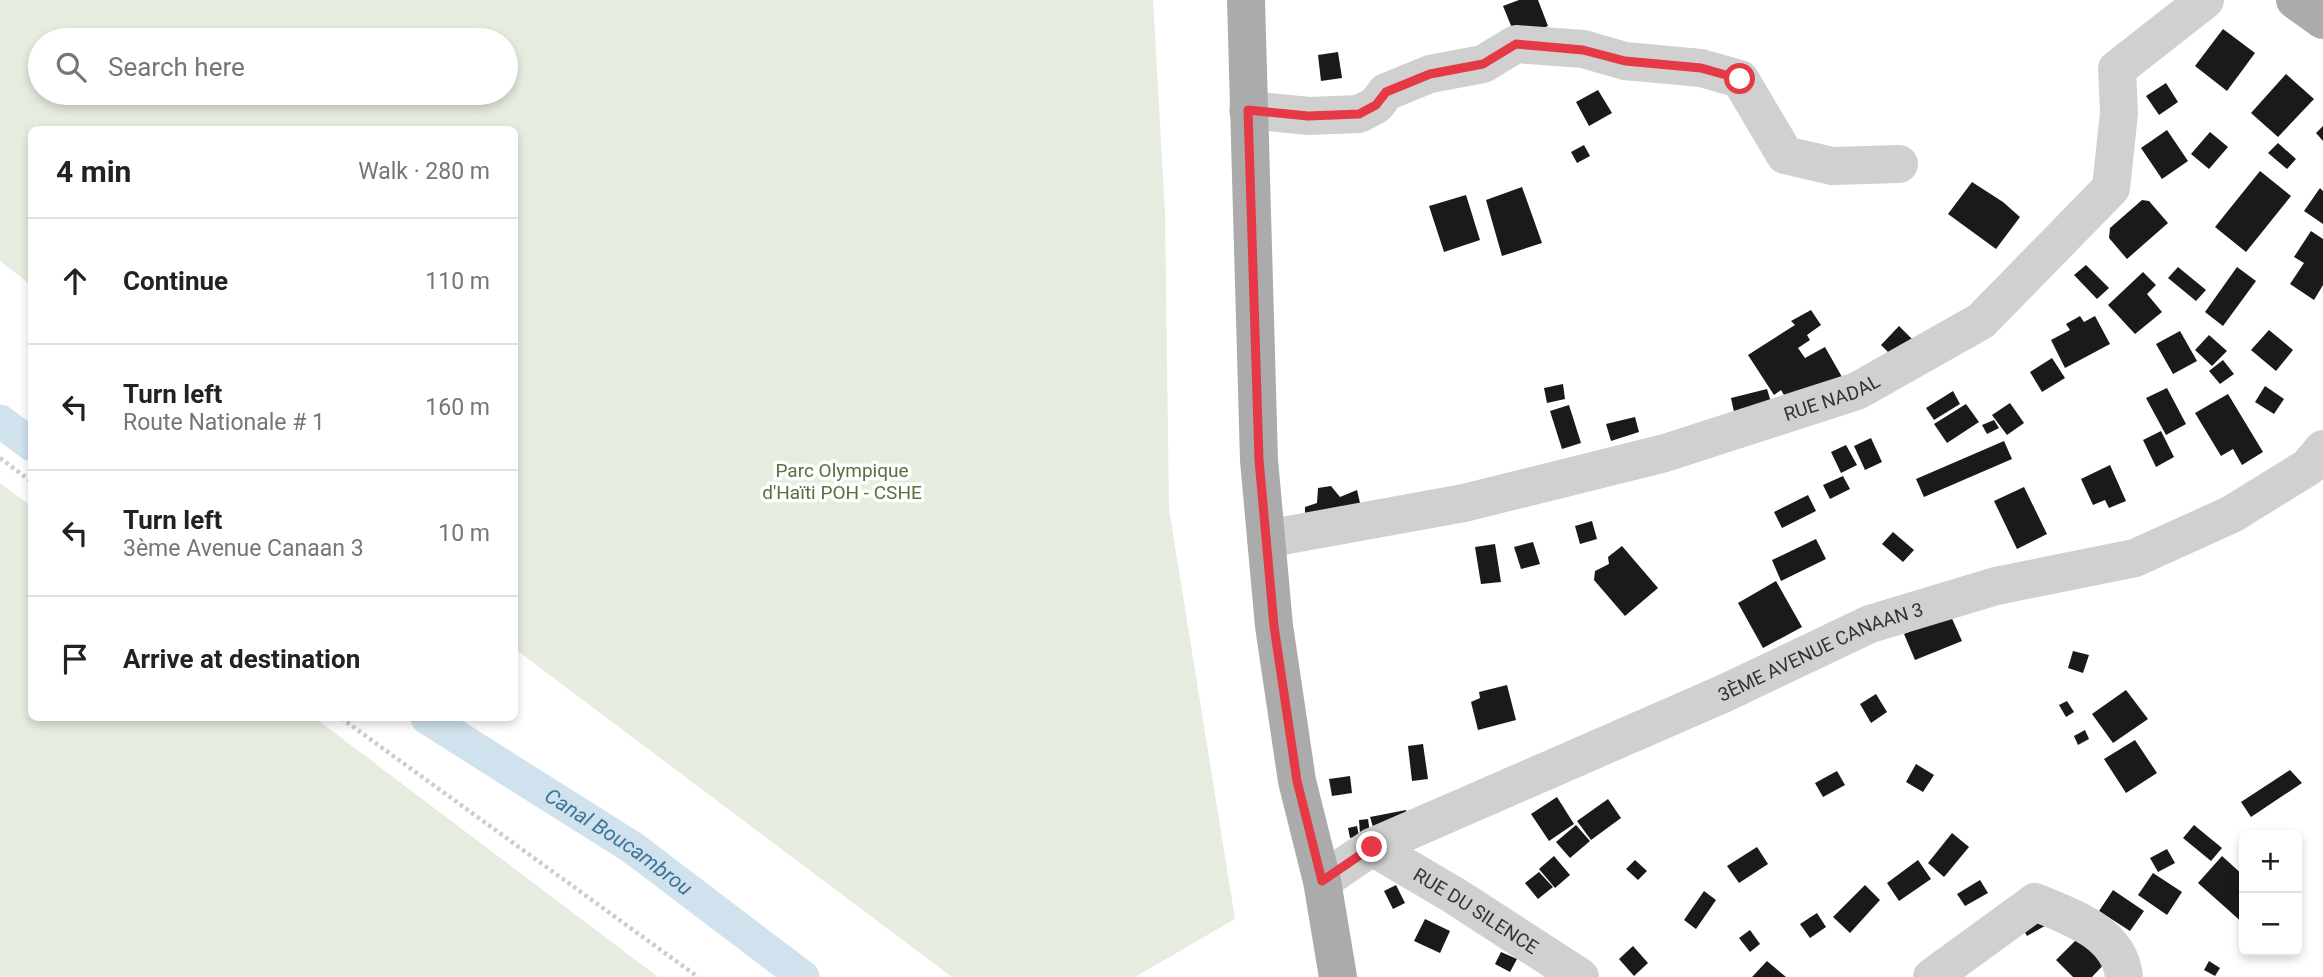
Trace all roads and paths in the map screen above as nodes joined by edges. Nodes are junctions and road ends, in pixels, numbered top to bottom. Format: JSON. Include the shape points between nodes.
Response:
{"nodes":[{"id":1,"x":1246,"y":0,"type":"edge"},
{"id":2,"x":2205,"y":0,"type":"edge"},
{"id":3,"x":2295,"y":0,"type":"edge"},
{"id":4,"x":2323,"y":20,"type":"edge"},
{"id":5,"x":1248,"y":110,"type":"junction"},
{"id":6,"x":1899,"y":164,"type":"dead end"},
{"id":7,"x":2323,"y":449,"type":"edge"},
{"id":8,"x":0,"y":458,"type":"edge"},
{"id":9,"x":28,"y":479,"type":"edge"},
{"id":10,"x":1266,"y":539,"type":"junction"},
{"id":11,"x":345,"y":721,"type":"edge"},
{"id":12,"x":1372,"y":847,"type":"junction"},
{"id":13,"x":1322,"y":881,"type":"junction"},
{"id":14,"x":698,"y":977,"type":"edge"},
{"id":15,"x":1338,"y":977,"type":"edge"},
{"id":16,"x":1580,"y":977,"type":"edge"},
{"id":17,"x":1932,"y":977,"type":"edge"},
{"id":18,"x":2124,"y":977,"type":"edge"}],
"edges":[{"from":1,"to":5,"type":"main road"},
{"from":2,"to":10,"type":"street","name":"RUE NADAL","via":[[2117,69],[2119,113],[2111,188],[1981,321],[1857,391],[1665,453],[1464,503]]},
{"from":3,"to":4,"type":"main road"},
{"from":5,"to":6,"type":"street","via":[[1308,116],[1359,114],[1376,105],[1386,92],[1430,74],[1483,64],[1516,44],[1550,46],[1625,61],[1701,68],[1740,79],[1785,155],[1832,166]]},
{"from":5,"to":10,"type":"main road","via":[[1259,460]]},
{"from":7,"to":12,"type":"street","name":"3ÈME AVENUE CANAAN 3","via":[[2308,467],[2232,514],[2135,558],[1996,586],[1870,624],[1725,693]]},
{"from":8,"to":9,"type":"path"},
{"from":10,"to":13,"type":"main road","via":[[1297,781]]},
{"from":11,"to":14,"type":"path"},
{"from":12,"to":13,"type":"street","name":"3ÈME AVENUE CANAAN 3"},
{"from":12,"to":16,"type":"street","name":"RUE DU SILENCE"},
{"from":13,"to":15,"type":"main road"},
{"from":17,"to":18,"type":"street","via":[[2035,902],[2088,924],[2122,960]]}]}
